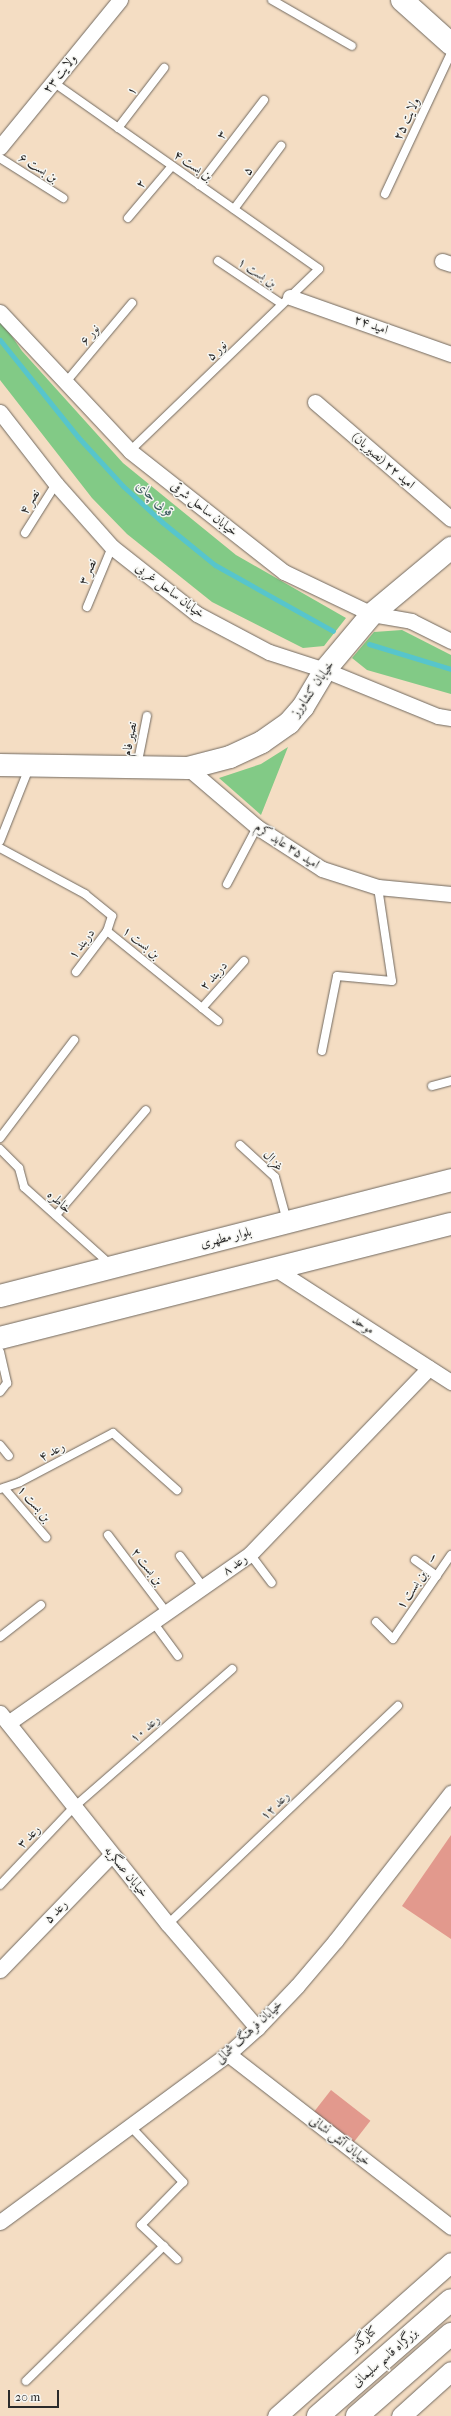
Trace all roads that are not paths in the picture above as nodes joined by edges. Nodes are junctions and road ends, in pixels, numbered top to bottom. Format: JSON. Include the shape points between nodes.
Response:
{"nodes":[{"id":1,"x":120,"y":0,"type":"edge"},
{"id":2,"x":272,"y":0,"type":"edge"},
{"id":3,"x":402,"y":0,"type":"edge"},
{"id":4,"x":451,"y":44,"type":"edge"},
{"id":5,"x":352,"y":46,"type":"dead end"},
{"id":6,"x":451,"y":53,"type":"edge"},
{"id":7,"x":164,"y":68,"type":"dead end"},
{"id":8,"x":53,"y":82,"type":"junction"},
{"id":9,"x":264,"y":100,"type":"dead end"},
{"id":10,"x":118,"y":128,"type":"junction"},
{"id":11,"x":281,"y":146,"type":"dead end"},
{"id":12,"x":0,"y":147,"type":"edge"},
{"id":13,"x":0,"y":158,"type":"edge"},
{"id":14,"x":172,"y":166,"type":"junction"},
{"id":15,"x":199,"y":185,"type":"junction"},
{"id":16,"x":385,"y":194,"type":"dead end"},
{"id":17,"x":63,"y":198,"type":"dead end"},
{"id":18,"x":234,"y":209,"type":"junction"},
{"id":19,"x":128,"y":218,"type":"dead end"},
{"id":20,"x":218,"y":261,"type":"dead end"},
{"id":21,"x":319,"y":269,"type":"joint"},
{"id":22,"x":286,"y":301,"type":"junction"},
{"id":23,"x":132,"y":303,"type":"dead end"},
{"id":24,"x":0,"y":312,"type":"edge"},
{"id":25,"x":451,"y":354,"type":"edge"},
{"id":26,"x":66,"y":382,"type":"junction"},
{"id":27,"x":315,"y":402,"type":"dead end"},
{"id":28,"x":0,"y":412,"type":"edge"},
{"id":29,"x":130,"y":451,"type":"junction"},
{"id":30,"x":56,"y":484,"type":"junction"},
{"id":31,"x":451,"y":519,"type":"edge"},
{"id":32,"x":26,"y":533,"type":"dead end"},
{"id":33,"x":112,"y":547,"type":"junction"},
{"id":34,"x":451,"y":548,"type":"edge"},
{"id":35,"x":86,"y":607,"type":"dead end"},
{"id":36,"x":372,"y":614,"type":"junction"},
{"id":37,"x":451,"y":641,"type":"edge"},
{"id":38,"x":325,"y":670,"type":"junction"},
{"id":39,"x":147,"y":716,"type":"dead end"},
{"id":40,"x":444,"y":717,"type":"edge"},
{"id":41,"x":451,"y":726,"type":"edge"},
{"id":42,"x":0,"y":764,"type":"edge"},
{"id":43,"x":30,"y":765,"type":"junction"},
{"id":44,"x":137,"y":767,"type":"junction"},
{"id":45,"x":188,"y":768,"type":"junction"},
{"id":46,"x":257,"y":827,"type":"junction"},
{"id":47,"x":0,"y":841,"type":"edge"},
{"id":48,"x":0,"y":848,"type":"edge"},
{"id":49,"x":227,"y":884,"type":"dead end"},
{"id":50,"x":378,"y":887,"type":"junction"},
{"id":51,"x":451,"y":894,"type":"edge"},
{"id":52,"x":108,"y":931,"type":"junction"},
{"id":53,"x":244,"y":961,"type":"dead end"},
{"id":54,"x":76,"y":972,"type":"dead end"},
{"id":55,"x":202,"y":1008,"type":"junction"},
{"id":56,"x":218,"y":1021,"type":"dead end"},
{"id":57,"x":74,"y":1040,"type":"dead end"},
{"id":58,"x":322,"y":1051,"type":"dead end"},
{"id":59,"x":451,"y":1081,"type":"edge"},
{"id":60,"x":432,"y":1086,"type":"dead end"},
{"id":61,"x":146,"y":1110,"type":"dead end"},
{"id":62,"x":0,"y":1138,"type":"edge"},
{"id":63,"x":240,"y":1145,"type":"dead end"},
{"id":64,"x":0,"y":1149,"type":"edge"},
{"id":65,"x":451,"y":1180,"type":"edge"},
{"id":66,"x":56,"y":1215,"type":"junction"},
{"id":67,"x":288,"y":1222,"type":"junction"},
{"id":68,"x":451,"y":1224,"type":"edge"},
{"id":69,"x":113,"y":1267,"type":"junction"},
{"id":70,"x":274,"y":1268,"type":"junction"},
{"id":71,"x":0,"y":1296,"type":"edge"},
{"id":72,"x":0,"y":1338,"type":"edge"},
{"id":73,"x":0,"y":1352,"type":"edge"},
{"id":74,"x":429,"y":1368,"type":"junction"},
{"id":75,"x":451,"y":1382,"type":"edge"},
{"id":76,"x":0,"y":1392,"type":"edge"},
{"id":77,"x":0,"y":1445,"type":"edge"},
{"id":78,"x":9,"y":1456,"type":"dead end"},
{"id":79,"x":2,"y":1488,"type":"edge"},
{"id":80,"x":177,"y":1490,"type":"dead end"},
{"id":81,"x":108,"y":1535,"type":"dead end"},
{"id":82,"x":46,"y":1537,"type":"dead end"},
{"id":83,"x":250,"y":1554,"type":"junction"},
{"id":84,"x":451,"y":1555,"type":"edge"},
{"id":85,"x":180,"y":1556,"type":"dead end"},
{"id":86,"x":415,"y":1560,"type":"dead end"},
{"id":87,"x":437,"y":1576,"type":"junction"},
{"id":88,"x":272,"y":1583,"type":"dead end"},
{"id":89,"x":203,"y":1587,"type":"junction"},
{"id":90,"x":41,"y":1605,"type":"dead end"},
{"id":91,"x":167,"y":1612,"type":"junction"},
{"id":92,"x":153,"y":1622,"type":"junction"},
{"id":93,"x":376,"y":1622,"type":"dead end"},
{"id":94,"x":0,"y":1637,"type":"edge"},
{"id":95,"x":178,"y":1656,"type":"dead end"},
{"id":96,"x":232,"y":1669,"type":"dead end"},
{"id":97,"x":398,"y":1706,"type":"dead end"},
{"id":98,"x":4,"y":1718,"type":"edge"},
{"id":99,"x":451,"y":1793,"type":"edge"},
{"id":100,"x":74,"y":1806,"type":"junction"},
{"id":101,"x":112,"y":1854,"type":"junction"},
{"id":102,"x":0,"y":1884,"type":"edge"},
{"id":103,"x":168,"y":1924,"type":"junction"},
{"id":104,"x":0,"y":1970,"type":"edge"},
{"id":105,"x":257,"y":2028,"type":"junction"},
{"id":106,"x":228,"y":2054,"type":"junction"},
{"id":107,"x":131,"y":2127,"type":"junction"},
{"id":108,"x":0,"y":2222,"type":"edge"},
{"id":109,"x":451,"y":2227,"type":"edge"},
{"id":110,"x":164,"y":2246,"type":"junction"},
{"id":111,"x":176,"y":2259,"type":"dead end"},
{"id":112,"x":451,"y":2262,"type":"edge"},
{"id":113,"x":451,"y":2300,"type":"edge"},
{"id":114,"x":451,"y":2334,"type":"edge"},
{"id":115,"x":451,"y":2371,"type":"edge"},
{"id":116,"x":26,"y":2381,"type":"dead end"},
{"id":117,"x":277,"y":2416,"type":"edge"},
{"id":118,"x":318,"y":2416,"type":"edge"},
{"id":119,"x":358,"y":2416,"type":"edge"},
{"id":120,"x":401,"y":2416,"type":"edge"}],
"edges":[{"from":1,"to":8,"type":"street","name":"ولایت ۲۳"},
{"from":2,"to":5,"type":"lane"},
{"from":3,"to":4,"type":"main road"},
{"from":6,"to":16,"type":"lane","name":"ولایت ۲۵"},
{"from":7,"to":10,"type":"lane","name":"۱"},
{"from":8,"to":10,"type":"lane","name":"بن بست ۴"},
{"from":8,"to":12,"type":"street","name":"ولایت ۲۳"},
{"from":9,"to":15,"type":"lane","name":"۳"},
{"from":10,"to":14,"type":"lane","name":"بن بست ۴"},
{"from":11,"to":18,"type":"lane","name":"۵"},
{"from":13,"to":17,"type":"lane","name":"بن بست ۶"},
{"from":14,"to":15,"type":"lane","name":"بن بست ۴"},
{"from":14,"to":19,"type":"lane","name":"۲"},
{"from":15,"to":18,"type":"lane","name":"بن بست ۴"},
{"from":18,"to":21,"type":"lane","name":"بن بست ۴"},
{"from":20,"to":22,"type":"lane","name":"بن بست ۱"},
{"from":21,"to":22,"type":"lane","name":"نور ۵"},
{"from":22,"to":25,"type":"street","name":"امید ۲۴"},
{"from":22,"to":29,"type":"lane","name":"نور ۵"},
{"from":23,"to":26,"type":"lane","name":"نور ۶"},
{"from":24,"to":26,"type":"street","name":"خیابان ساحل شرقی"},
{"from":26,"to":29,"type":"street","name":"خیابان ساحل شرقی"},
{"from":27,"to":31,"type":"street","name":"امید ۲۲ (نصیریان)"},
{"from":28,"to":30,"type":"street","name":"خیابان ساحل غربی"},
{"from":29,"to":36,"type":"street","name":"خیابان ساحل شرقی","via":[[284,572]]},
{"from":30,"to":32,"type":"lane","name":"نصر ۴"},
{"from":30,"to":33,"type":"street","name":"خیابان ساحل غربی"},
{"from":33,"to":35,"type":"lane","name":"نصر ۳"},
{"from":33,"to":38,"type":"street","name":"خیابان ساحل غربی","via":[[197,614],[268,652]]},
{"from":34,"to":36,"type":"main road","name":"خیابان کشاورز"},
{"from":36,"to":37,"type":"street","name":"خیابان ساحل شرقی","via":[[411,621]]},
{"from":36,"to":38,"type":"main road","name":"خیابان کشاورز"},
{"from":38,"to":40,"type":"street","name":"خیابان ساحل غربی"},
{"from":38,"to":45,"type":"main road","name":"خیابان کشاورز","via":[[303,707],[277,732],[230,757]]},
{"from":39,"to":44,"type":"lane","name":"نصیر فام"},
{"from":40,"to":41,"type":"street","name":"خیابان ساحل غربی"},
{"from":42,"to":43,"type":"main road","name":"خیابان کشاورز"},
{"from":43,"to":44,"type":"main road","name":"خیابان کشاورز"},
{"from":43,"to":47,"type":"lane"},
{"from":44,"to":45,"type":"main road","name":"خیابان کشاورز"},
{"from":45,"to":46,"type":"street","name":"امید ۳۵ عابد کرم"},
{"from":46,"to":49,"type":"lane"},
{"from":46,"to":50,"type":"street","name":"امید ۳۵ عابد کرم","via":[[322,869]]},
{"from":48,"to":52,"type":"lane","name":"بن بست ۱","via":[[85,894],[112,916]]},
{"from":50,"to":51,"type":"street","name":"امید ۳۵ عابد کرم"},
{"from":50,"to":58,"type":"lane","via":[[392,981],[337,976]]},
{"from":52,"to":54,"type":"lane","name":"دربند ۱"},
{"from":52,"to":55,"type":"lane","name":"بن بست ۱"},
{"from":53,"to":55,"type":"lane","name":"دربند ۲"},
{"from":55,"to":56,"type":"lane","name":"بن بست ۱"},
{"from":57,"to":62,"type":"lane"},
{"from":59,"to":60,"type":"lane"},
{"from":61,"to":66,"type":"lane"},
{"from":63,"to":67,"type":"lane","name":"غزال","via":[[275,1177]]},
{"from":64,"to":66,"type":"lane","name":"خاطره","via":[[19,1168],[24,1187]]},
{"from":65,"to":67,"type":"main road","name":"بلوار مطهری"},
{"from":66,"to":69,"type":"lane","name":"خاطره"},
{"from":67,"to":69,"type":"main road","name":"بلوار مطهری"},
{"from":68,"to":70,"type":"main road"},
{"from":69,"to":71,"type":"main road","name":"بلوار مطهری"},
{"from":70,"to":72,"type":"main road"},
{"from":70,"to":74,"type":"street","name":"موحد"},
{"from":73,"to":76,"type":"lane","via":[[7,1383]]},
{"from":74,"to":75,"type":"street","name":"موحد"},
{"from":74,"to":83,"type":"street","name":"رعد ۸"},
{"from":77,"to":78,"type":"lane"},
{"from":79,"to":80,"type":"lane","name":"رعد ۴","via":[[20,1482],[113,1433]]},
{"from":79,"to":82,"type":"lane","name":"بن بست ۱"},
{"from":81,"to":91,"type":"lane","name":"بن بست ۲"},
{"from":83,"to":88,"type":"lane"},
{"from":83,"to":89,"type":"street","name":"رعد ۸"},
{"from":84,"to":87,"type":"lane","name":"بن بست ۱"},
{"from":85,"to":89,"type":"lane"},
{"from":86,"to":87,"type":"lane","name":"۱"},
{"from":87,"to":93,"type":"lane","name":"بن بست ۱","via":[[393,1639]]},
{"from":89,"to":91,"type":"street","name":"رعد ۸"},
{"from":90,"to":94,"type":"lane"},
{"from":91,"to":92,"type":"street","name":"رعد ۸"},
{"from":92,"to":95,"type":"lane"},
{"from":92,"to":98,"type":"street","name":"رعد ۸"},
{"from":96,"to":100,"type":"lane","name":"رعد ۱۰"},
{"from":97,"to":103,"type":"lane","name":"رعد ۱۲"},
{"from":98,"to":100,"type":"street","name":"خیابان عسگریه"},
{"from":99,"to":105,"type":"street","name":"خیابان فرهنگ شمالی","via":[[336,1940],[298,1986]]},
{"from":100,"to":101,"type":"street","name":"خیابان عسگریه"},
{"from":100,"to":102,"type":"lane","name":"رعد ۳"},
{"from":101,"to":103,"type":"street","name":"خیابان عسگریه"},
{"from":101,"to":104,"type":"street","name":"رعد ۵"},
{"from":103,"to":105,"type":"street","name":"خیابان عسگریه"},
{"from":105,"to":106,"type":"street","name":"خیابان فرهنگ شمالی"},
{"from":106,"to":107,"type":"street","name":"خیابان فرهنگ شمالی"},
{"from":106,"to":109,"type":"street","name":"خیابان آتش نشانی"},
{"from":107,"to":108,"type":"street","name":"خیابان فرهنگ شمالی"},
{"from":107,"to":110,"type":"lane","via":[[183,2182],[140,2224]]},
{"from":110,"to":111,"type":"lane"},
{"from":110,"to":116,"type":"lane"},
{"from":112,"to":117,"type":"street","name":"کنارگذر"},
{"from":113,"to":118,"type":"main road","name":"بزرگراه قاسم سلیمانی"},
{"from":114,"to":119,"type":"main road"},
{"from":115,"to":120,"type":"street"}]}
